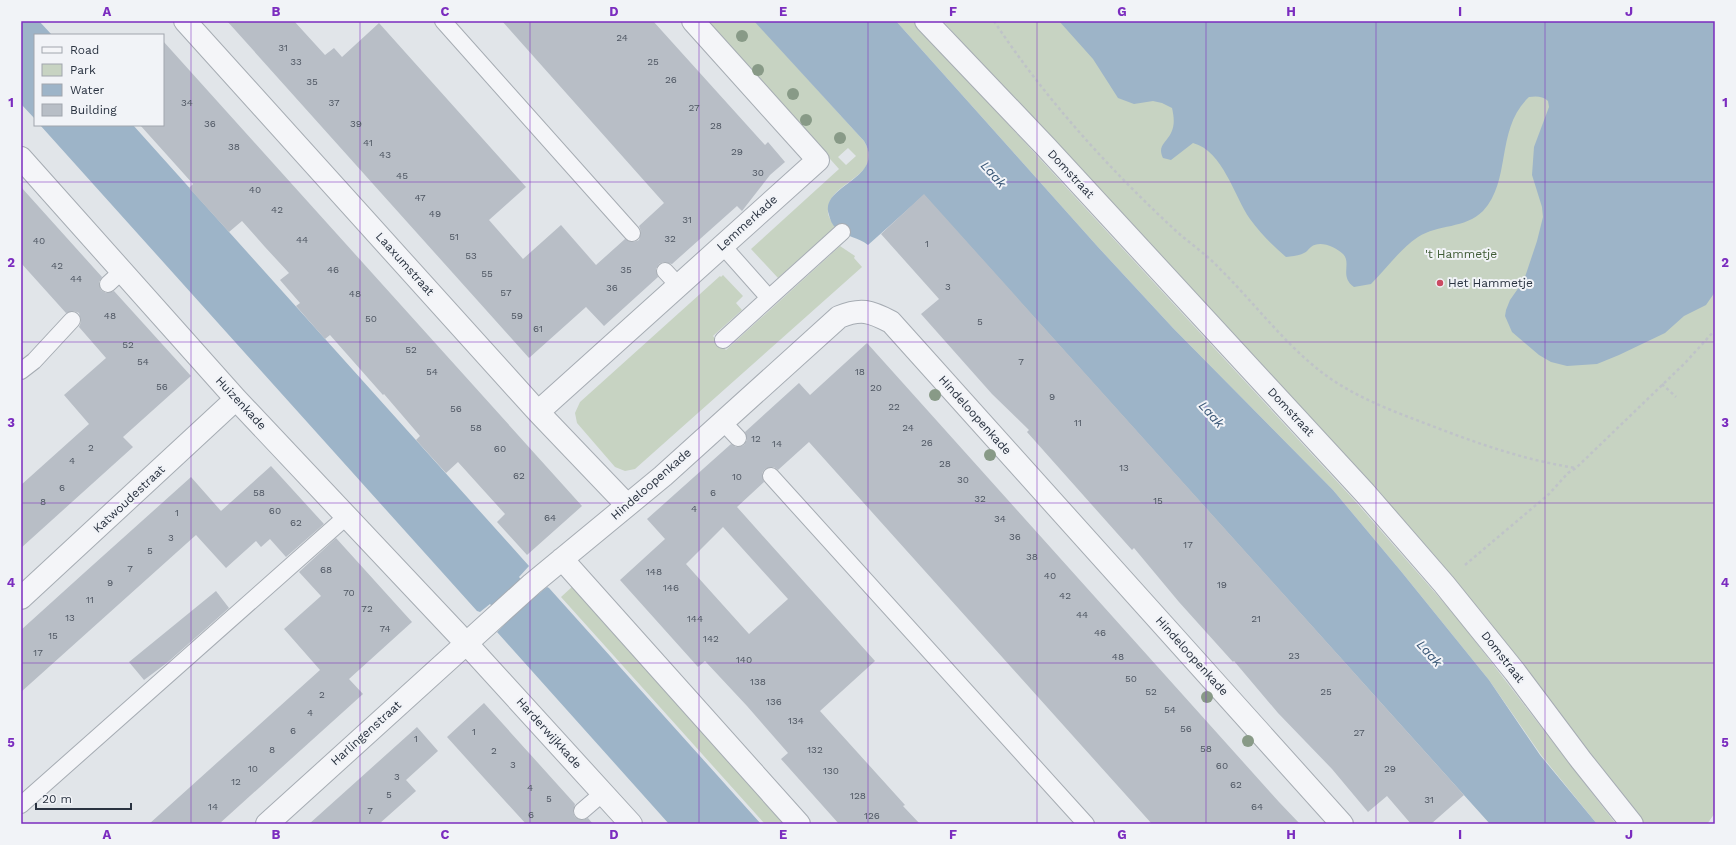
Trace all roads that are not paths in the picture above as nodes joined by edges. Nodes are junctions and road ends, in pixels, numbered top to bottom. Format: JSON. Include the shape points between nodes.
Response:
{"nodes":[{"id":1,"x":185,"y":21,"type":"edge"},
{"id":2,"x":443,"y":21,"type":"edge"},
{"id":3,"x":693,"y":21,"type":"edge"},
{"id":4,"x":926,"y":21,"type":"edge"},
{"id":5,"x":21,"y":158,"type":"edge"},
{"id":6,"x":842,"y":232,"type":"dead end"},
{"id":7,"x":632,"y":233,"type":"dead end"},
{"id":8,"x":722,"y":245,"type":"junction"},
{"id":9,"x":769,"y":298,"type":"junction"},
{"id":10,"x":72,"y":320,"type":"dead end"},
{"id":11,"x":723,"y":340,"type":"dead end"},
{"id":12,"x":21,"y":371,"type":"edge"},
{"id":13,"x":236,"y":399,"type":"junction"},
{"id":14,"x":538,"y":412,"type":"junction"},
{"id":15,"x":722,"y":421,"type":"junction"},
{"id":16,"x":738,"y":438,"type":"dead end"},
{"id":17,"x":771,"y":476,"type":"dead end"},
{"id":18,"x":627,"y":505,"type":"junction"},
{"id":19,"x":347,"y":516,"type":"junction"},
{"id":20,"x":562,"y":559,"type":"junction"},
{"id":21,"x":21,"y":598,"type":"edge"},
{"id":22,"x":466,"y":643,"type":"junction"},
{"id":23,"x":603,"y":793,"type":"junction"},
{"id":24,"x":21,"y":805,"type":"edge"},
{"id":25,"x":582,"y":812,"type":"dead end"},
{"id":26,"x":267,"y":824,"type":"edge"},
{"id":27,"x":631,"y":824,"type":"edge"},
{"id":28,"x":799,"y":824,"type":"edge"},
{"id":29,"x":1086,"y":824,"type":"edge"},
{"id":30,"x":1342,"y":824,"type":"edge"},
{"id":31,"x":1632,"y":824,"type":"edge"}],
"edges":[{"from":1,"to":14,"type":"street","name":"Laaxumstraat"},
{"from":2,"to":7,"type":"lane"},
{"from":3,"to":8,"type":"street","name":"Lemmerkade","via":[[818,160]]},
{"from":4,"to":31,"type":"street","name":"Domstraat","via":[[1046,147],[1359,487],[1444,584]]},
{"from":5,"to":13,"type":"street","name":"Huizenkade","via":[[115,278]]},
{"from":6,"to":9,"type":"lane"},
{"from":8,"to":9,"type":"lane"},
{"from":8,"to":14,"type":"street","name":"Lemmerkade","via":[[671,278]]},
{"from":9,"to":11,"type":"lane"},
{"from":10,"to":12,"type":"lane","via":[[34,361]]},
{"from":13,"to":19,"type":"street","name":"Huizenkade"},
{"from":13,"to":21,"type":"street","name":"Katwoudestraat"},
{"from":14,"to":18,"type":"street","name":"Laaxumstraat"},
{"from":15,"to":16,"type":"lane"},
{"from":15,"to":18,"type":"street","name":"Hindeloopenkade","via":[[663,476]]},
{"from":15,"to":30,"type":"street","name":"Hindeloopenkade","via":[[839,317],[865,311],[891,322]]},
{"from":17,"to":29,"type":"lane"},
{"from":18,"to":20,"type":"street","name":"Hindeloopenkade"},
{"from":19,"to":22,"type":"street","name":"Huizenkade"},
{"from":19,"to":24,"type":"lane"},
{"from":20,"to":22,"type":"street","name":"Hindeloopenkade"},
{"from":20,"to":28,"type":"street"},
{"from":22,"to":23,"type":"street","name":"Harderwijkkade"},
{"from":22,"to":26,"type":"street","name":"Harlingenstraat"},
{"from":23,"to":25,"type":"lane"},
{"from":23,"to":27,"type":"street","name":"Harderwijkkade"}]}
